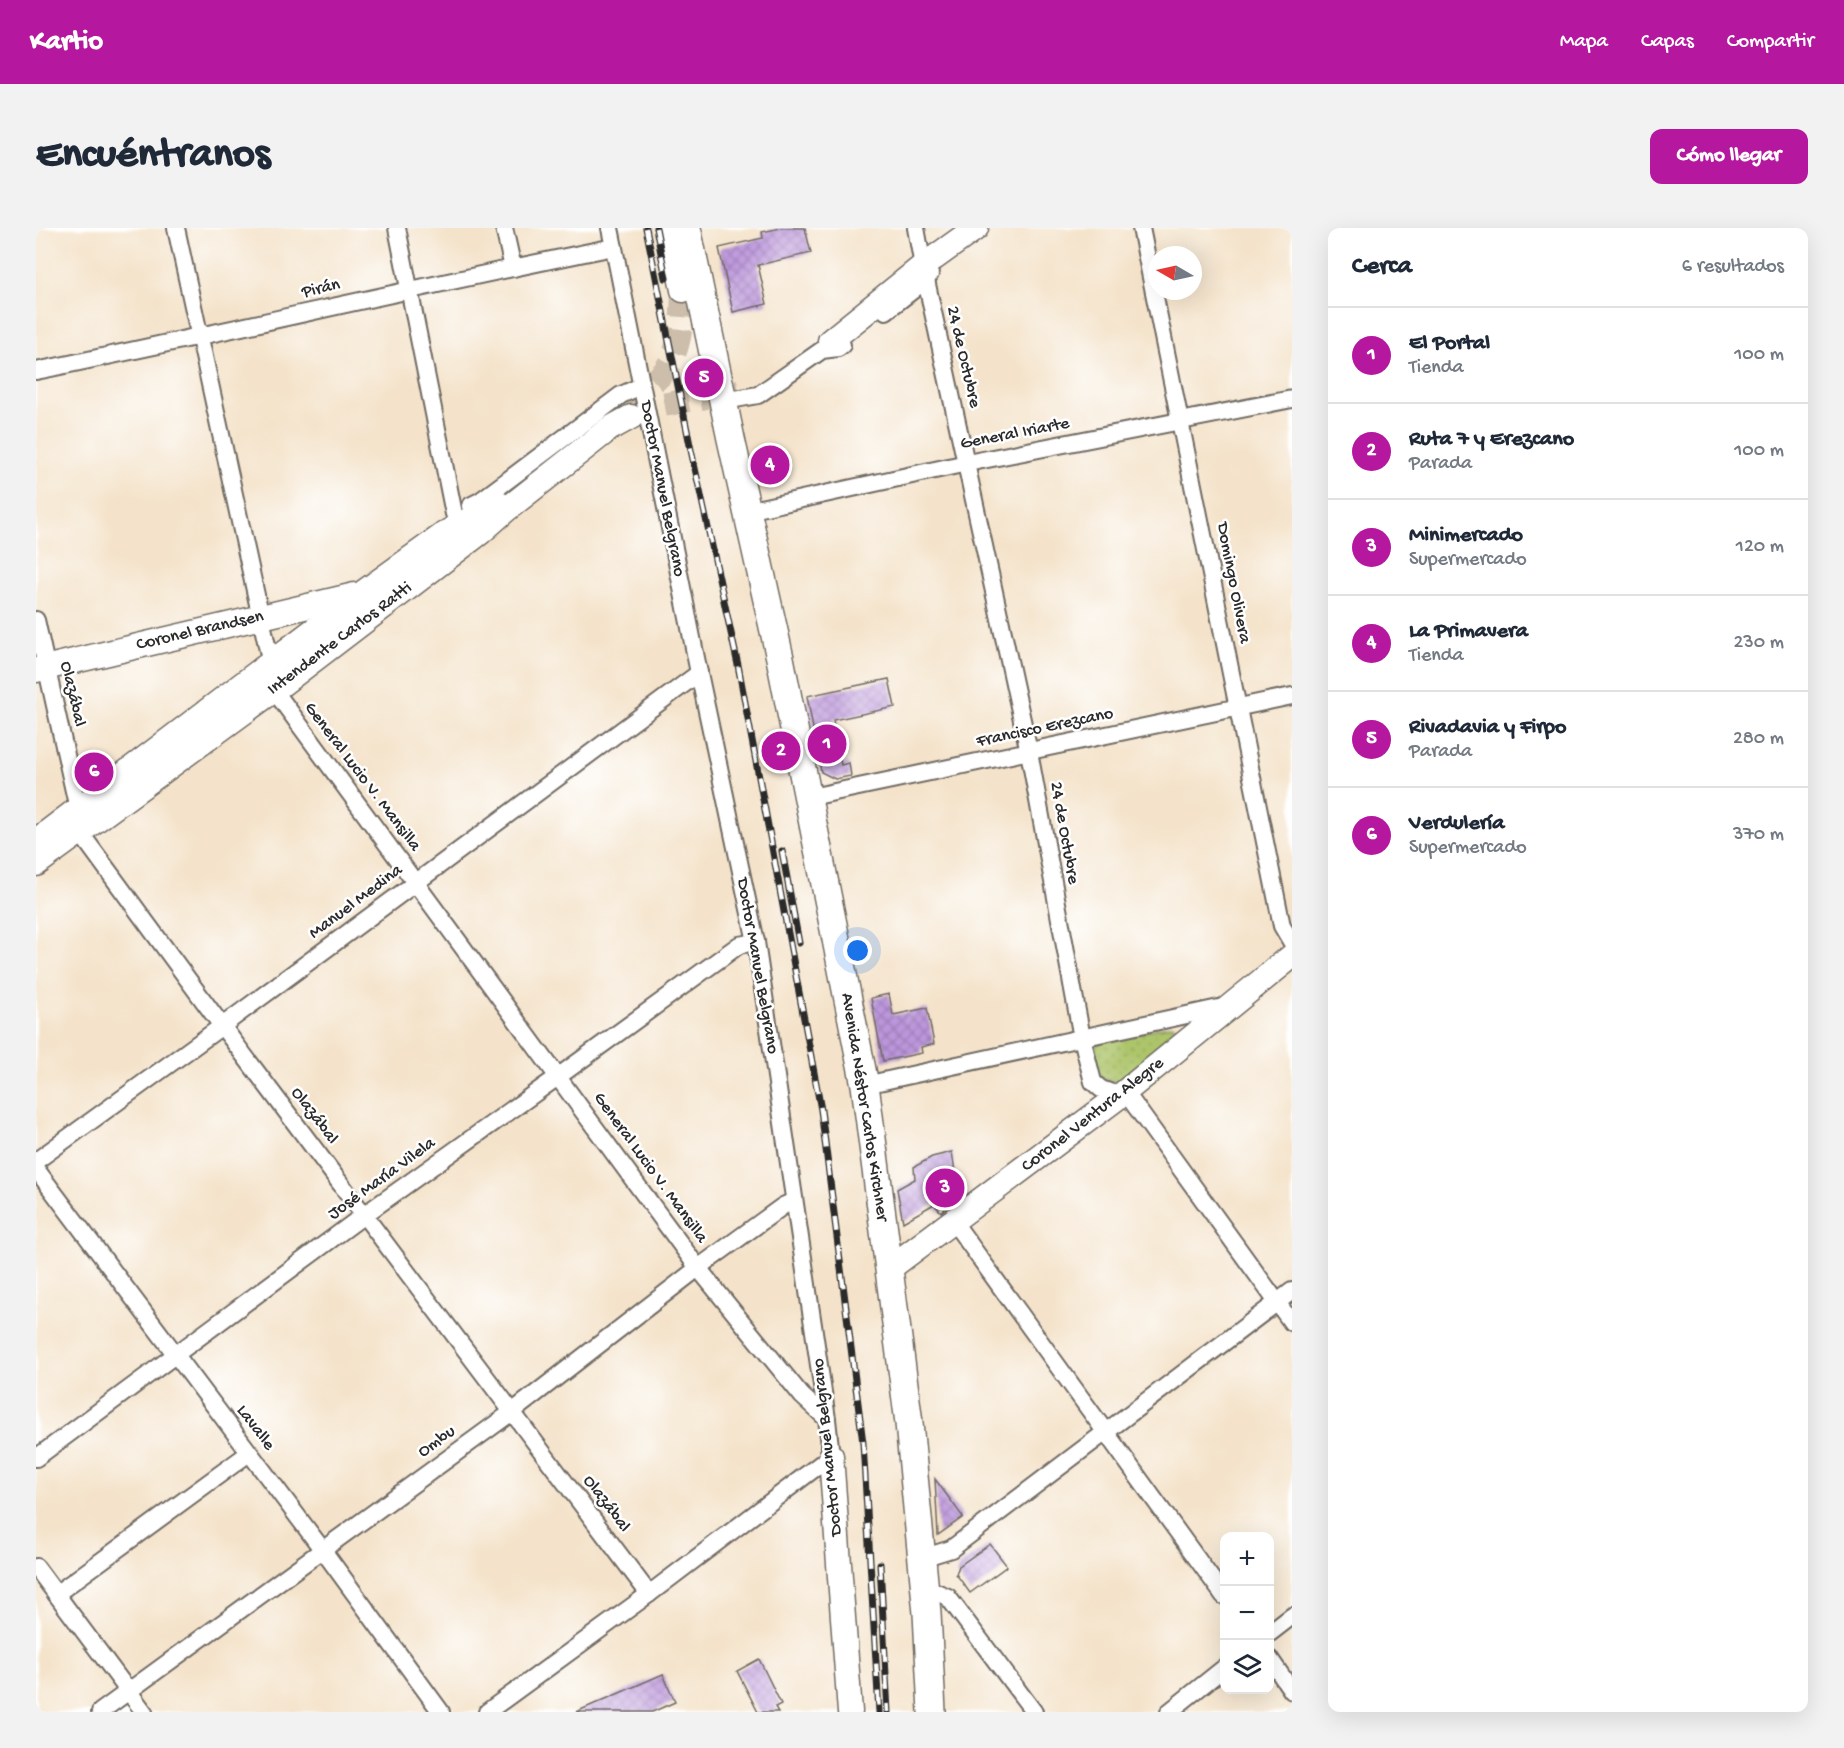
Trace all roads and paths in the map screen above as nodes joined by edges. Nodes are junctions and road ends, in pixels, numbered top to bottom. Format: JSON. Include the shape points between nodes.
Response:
{"nodes":[{"id":1,"x":176,"y":228,"type":"edge"},
{"id":2,"x":397,"y":228,"type":"edge"},
{"id":3,"x":504,"y":228,"type":"edge"},
{"id":4,"x":610,"y":228,"type":"edge"},
{"id":5,"x":670,"y":228,"type":"edge"},
{"id":6,"x":687,"y":228,"type":"edge"},
{"id":7,"x":916,"y":228,"type":"edge"},
{"id":8,"x":976,"y":228,"type":"edge"},
{"id":9,"x":1141,"y":228,"type":"edge"},
{"id":10,"x":614,"y":248,"type":"junction"},
{"id":11,"x":513,"y":268,"type":"junction"},
{"id":12,"x":919,"y":271,"type":"junction"},
{"id":13,"x":409,"y":289,"type":"junction"},
{"id":14,"x":683,"y":290,"type":"tunnel mouth"},
{"id":15,"x":200,"y":337,"type":"junction"},
{"id":16,"x":826,"y":345,"type":"joint"},
{"id":17,"x":36,"y":371,"type":"edge"},
{"id":18,"x":641,"y":386,"type":"junction"},
{"id":19,"x":1292,"y":399,"type":"edge"},
{"id":20,"x":724,"y":401,"type":"junction"},
{"id":21,"x":636,"y":417,"type":"junction"},
{"id":22,"x":1182,"y":420,"type":"junction"},
{"id":23,"x":967,"y":463,"type":"junction"},
{"id":24,"x":747,"y":511,"type":"junction"},
{"id":25,"x":450,"y":523,"type":"junction"},
{"id":26,"x":364,"y":592,"type":"junction"},
{"id":27,"x":260,"y":617,"type":"junction"},
{"id":28,"x":36,"y":620,"type":"edge"},
{"id":29,"x":271,"y":664,"type":"junction"},
{"id":30,"x":41,"y":669,"type":"edge"},
{"id":31,"x":699,"y":673,"type":"junction"},
{"id":32,"x":274,"y":690,"type":"junction"},
{"id":33,"x":1292,"y":696,"type":"edge"},
{"id":34,"x":1238,"y":706,"type":"junction"},
{"id":35,"x":1029,"y":752,"type":"junction"},
{"id":36,"x":806,"y":798,"type":"junction"},
{"id":37,"x":79,"y":820,"type":"junction"},
{"id":38,"x":36,"y":841,"type":"edge"},
{"id":39,"x":36,"y":864,"type":"edge"},
{"id":40,"x":415,"y":882,"type":"junction"},
{"id":41,"x":756,"y":942,"type":"junction"},
{"id":42,"x":1292,"y":943,"type":"edge"},
{"id":43,"x":1292,"y":956,"type":"edge"},
{"id":44,"x":1231,"y":1005,"type":"junction"},
{"id":45,"x":222,"y":1026,"type":"junction"},
{"id":46,"x":1082,"y":1038,"type":"junction"},
{"id":47,"x":559,"y":1076,"type":"junction"},
{"id":48,"x":865,"y":1085,"type":"junction"},
{"id":49,"x":1121,"y":1095,"type":"junction"},
{"id":50,"x":36,"y":1161,"type":"edge"},
{"id":51,"x":36,"y":1169,"type":"edge"},
{"id":52,"x":794,"y":1201,"type":"junction"},
{"id":53,"x":364,"y":1215,"type":"junction"},
{"id":54,"x":953,"y":1221,"type":"junction"},
{"id":55,"x":698,"y":1268,"type":"junction"},
{"id":56,"x":890,"y":1268,"type":"junction"},
{"id":57,"x":1292,"y":1290,"type":"edge"},
{"id":58,"x":1277,"y":1302,"type":"junction"},
{"id":59,"x":1292,"y":1323,"type":"edge"},
{"id":60,"x":175,"y":1355,"type":"junction"},
{"id":61,"x":512,"y":1412,"type":"junction"},
{"id":62,"x":827,"y":1419,"type":"junction"},
{"id":63,"x":1107,"y":1432,"type":"junction"},
{"id":64,"x":249,"y":1453,"type":"junction"},
{"id":65,"x":831,"y":1456,"type":"junction"},
{"id":66,"x":36,"y":1458,"type":"edge"},
{"id":67,"x":322,"y":1549,"type":"junction"},
{"id":68,"x":922,"y":1558,"type":"junction"},
{"id":69,"x":36,"y":1568,"type":"edge"},
{"id":70,"x":924,"y":1587,"type":"junction"},
{"id":71,"x":1220,"y":1590,"type":"edge"},
{"id":72,"x":56,"y":1594,"type":"junction"},
{"id":73,"x":650,"y":1594,"type":"junction"},
{"id":74,"x":1292,"y":1616,"type":"edge"},
{"id":75,"x":1274,"y":1629,"type":"edge"},
{"id":76,"x":1274,"y":1666,"type":"edge"},
{"id":77,"x":1220,"y":1671,"type":"edge"},
{"id":78,"x":128,"y":1691,"type":"junction"},
{"id":79,"x":1292,"y":1691,"type":"edge"},
{"id":80,"x":100,"y":1712,"type":"edge"},
{"id":81,"x":144,"y":1712,"type":"edge"},
{"id":82,"x":441,"y":1712,"type":"edge"},
{"id":83,"x":487,"y":1712,"type":"edge"},
{"id":84,"x":850,"y":1712,"type":"edge"},
{"id":85,"x":932,"y":1712,"type":"edge"},
{"id":86,"x":1034,"y":1712,"type":"edge"},
{"id":87,"x":1169,"y":1712,"type":"edge"}],
"edges":[{"from":1,"to":15,"type":"street","name":"General Lucio V. Mansilla"},
{"from":2,"to":13,"type":"street"},
{"from":3,"to":11,"type":"street"},
{"from":4,"to":10,"type":"street","name":"Doctor Manuel Belgrano"},
{"from":5,"to":14,"type":"main road"},
{"from":6,"to":20,"type":"main road","name":"Avenida Néstor Carlos Kirchner"},
{"from":7,"to":12,"type":"street","name":"24 de Octubre"},
{"from":8,"to":12,"type":"main road"},
{"from":9,"to":22,"type":"street","name":"Domingo Olivera"},
{"from":10,"to":11,"type":"street","name":"Pirán"},
{"from":10,"to":18,"type":"street","name":"Doctor Manuel Belgrano"},
{"from":11,"to":13,"type":"street","name":"Pirán"},
{"from":12,"to":16,"type":"main road"},
{"from":12,"to":23,"type":"street","name":"24 de Octubre"},
{"from":13,"to":15,"type":"street","name":"Pirán"},
{"from":13,"to":25,"type":"street"},
{"from":15,"to":17,"type":"street","name":"Pirán"},
{"from":15,"to":27,"type":"street","name":"General Lucio V. Mansilla"},
{"from":16,"to":20,"type":"street","via":[[758,395]]},
{"from":18,"to":21,"type":"street","name":"Doctor Manuel Belgrano"},
{"from":18,"to":25,"type":"street","name":"Intendente Carlos Ratti","via":[[621,395]]},
{"from":19,"to":22,"type":"street","name":"General Iriarte"},
{"from":20,"to":24,"type":"main road","name":"Avenida Néstor Carlos Kirchner"},
{"from":21,"to":25,"type":"main road","name":"Intendente Carlos Ratti","via":[[503,499]]},
{"from":21,"to":31,"type":"street","name":"Doctor Manuel Belgrano"},
{"from":21,"to":32,"type":"main road","name":"Intendente Carlos Ratti","via":[[609,429]]},
{"from":22,"to":23,"type":"street","name":"General Iriarte"},
{"from":22,"to":34,"type":"street","name":"Domingo Olivera"},
{"from":23,"to":24,"type":"street","name":"General Iriarte"},
{"from":23,"to":35,"type":"street","name":"24 de Octubre"},
{"from":24,"to":36,"type":"main road","name":"Avenida Néstor Carlos Kirchner"},
{"from":25,"to":26,"type":"main road","name":"Intendente Carlos Ratti"},
{"from":26,"to":27,"type":"main road","name":"Coronel Brandsen"},
{"from":26,"to":29,"type":"main road","name":"Intendente Carlos Ratti"},
{"from":27,"to":29,"type":"street","name":"General Lucio V. Mansilla"},
{"from":27,"to":30,"type":"main road","name":"Coronel Brandsen"},
{"from":28,"to":30,"type":"street","name":"Olazábal"},
{"from":29,"to":32,"type":"street","name":"General Lucio V. Mansilla"},
{"from":29,"to":37,"type":"main road","name":"Intendente Carlos Ratti"},
{"from":30,"to":37,"type":"street","name":"Olazábal"},
{"from":31,"to":40,"type":"street","name":"Manuel Medina"},
{"from":31,"to":41,"type":"street","name":"Doctor Manuel Belgrano"},
{"from":32,"to":37,"type":"main road","name":"Intendente Carlos Ratti"},
{"from":32,"to":40,"type":"street","name":"General Lucio V. Mansilla"},
{"from":33,"to":34,"type":"street","name":"Francisco Erezcano"},
{"from":34,"to":35,"type":"street","name":"Francisco Erezcano"},
{"from":34,"to":42,"type":"street","name":"Domingo Olivera","via":[[1282,926]]},
{"from":35,"to":36,"type":"street","name":"Francisco Erezcano"},
{"from":35,"to":46,"type":"street","name":"24 de Octubre"},
{"from":36,"to":48,"type":"main road","name":"Avenida Néstor Carlos Kirchner"},
{"from":37,"to":38,"type":"main road","name":"Intendente Carlos Ratti"},
{"from":37,"to":39,"type":"main road","name":"Intendente Carlos Ratti"},
{"from":37,"to":45,"type":"street","name":"Olazábal"},
{"from":40,"to":45,"type":"street","name":"Manuel Medina"},
{"from":40,"to":47,"type":"street","name":"General Lucio V. Mansilla"},
{"from":41,"to":47,"type":"street","name":"José María Vilela","via":[[739,945]]},
{"from":41,"to":52,"type":"street","name":"Doctor Manuel Belgrano"},
{"from":43,"to":44,"type":"main road","name":"Coronel Ventura Alegre"},
{"from":44,"to":46,"type":"street"},
{"from":44,"to":49,"type":"main road","name":"Coronel Ventura Alegre"},
{"from":45,"to":50,"type":"street","name":"Manuel Medina"},
{"from":45,"to":53,"type":"street","name":"Olazábal"},
{"from":46,"to":48,"type":"street"},
{"from":46,"to":49,"type":"street","name":"24 de Octubre","via":[[1093,1082]]},
{"from":47,"to":53,"type":"street","name":"José María Vilela"},
{"from":47,"to":55,"type":"street","name":"General Lucio V. Mansilla"},
{"from":48,"to":56,"type":"main road","name":"Avenida Néstor Carlos Kirchner"},
{"from":49,"to":54,"type":"main road","name":"Coronel Ventura Alegre"},
{"from":49,"to":58,"type":"street","name":"24 de Octubre","via":[[1131,1100]]},
{"from":51,"to":60,"type":"street","name":"Lavalle"},
{"from":52,"to":55,"type":"street","name":"Ombu"},
{"from":52,"to":62,"type":"street","name":"Doctor Manuel Belgrano"},
{"from":53,"to":60,"type":"street","name":"José María Vilela"},
{"from":53,"to":61,"type":"street","name":"Olazábal"},
{"from":54,"to":56,"type":"main road","name":"Coronel Ventura Alegre"},
{"from":54,"to":63,"type":"street"},
{"from":55,"to":61,"type":"street","name":"Ombu"},
{"from":55,"to":62,"type":"street","name":"General Lucio V. Mansilla","via":[[802,1396]]},
{"from":56,"to":68,"type":"main road","name":"Avenida Néstor Carlos Kirchner"},
{"from":57,"to":58,"type":"street"},
{"from":58,"to":59,"type":"street","name":"24 de Octubre"},
{"from":58,"to":63,"type":"street"},
{"from":60,"to":64,"type":"street","name":"Lavalle"},
{"from":60,"to":66,"type":"street","name":"José María Vilela"},
{"from":61,"to":67,"type":"street","name":"Ombu"},
{"from":61,"to":73,"type":"street","name":"Olazábal"},
{"from":62,"to":65,"type":"street","name":"Doctor Manuel Belgrano"},
{"from":63,"to":68,"type":"street","via":[[951,1549]]},
{"from":63,"to":71,"type":"street"},
{"from":64,"to":67,"type":"street","name":"Lavalle"},
{"from":64,"to":72,"type":"street"},
{"from":65,"to":73,"type":"street"},
{"from":65,"to":84,"type":"main road","name":"Doctor Manuel Belgrano"},
{"from":67,"to":78,"type":"street","name":"Ombu"},
{"from":67,"to":82,"type":"street","name":"Lavalle"},
{"from":68,"to":70,"type":"main road","name":"Avenida Néstor Carlos Kirchner"},
{"from":69,"to":72,"type":"street"},
{"from":70,"to":85,"type":"main road","name":"Avenida Néstor Carlos Kirchner"},
{"from":70,"to":86,"type":"street","via":[[948,1597]]},
{"from":72,"to":78,"type":"street"},
{"from":73,"to":83,"type":"street"},
{"from":74,"to":75,"type":"street"},
{"from":76,"to":79,"type":"street"},
{"from":77,"to":87,"type":"street"},
{"from":78,"to":80,"type":"street","name":"Ombu"},
{"from":78,"to":81,"type":"street"}]}
